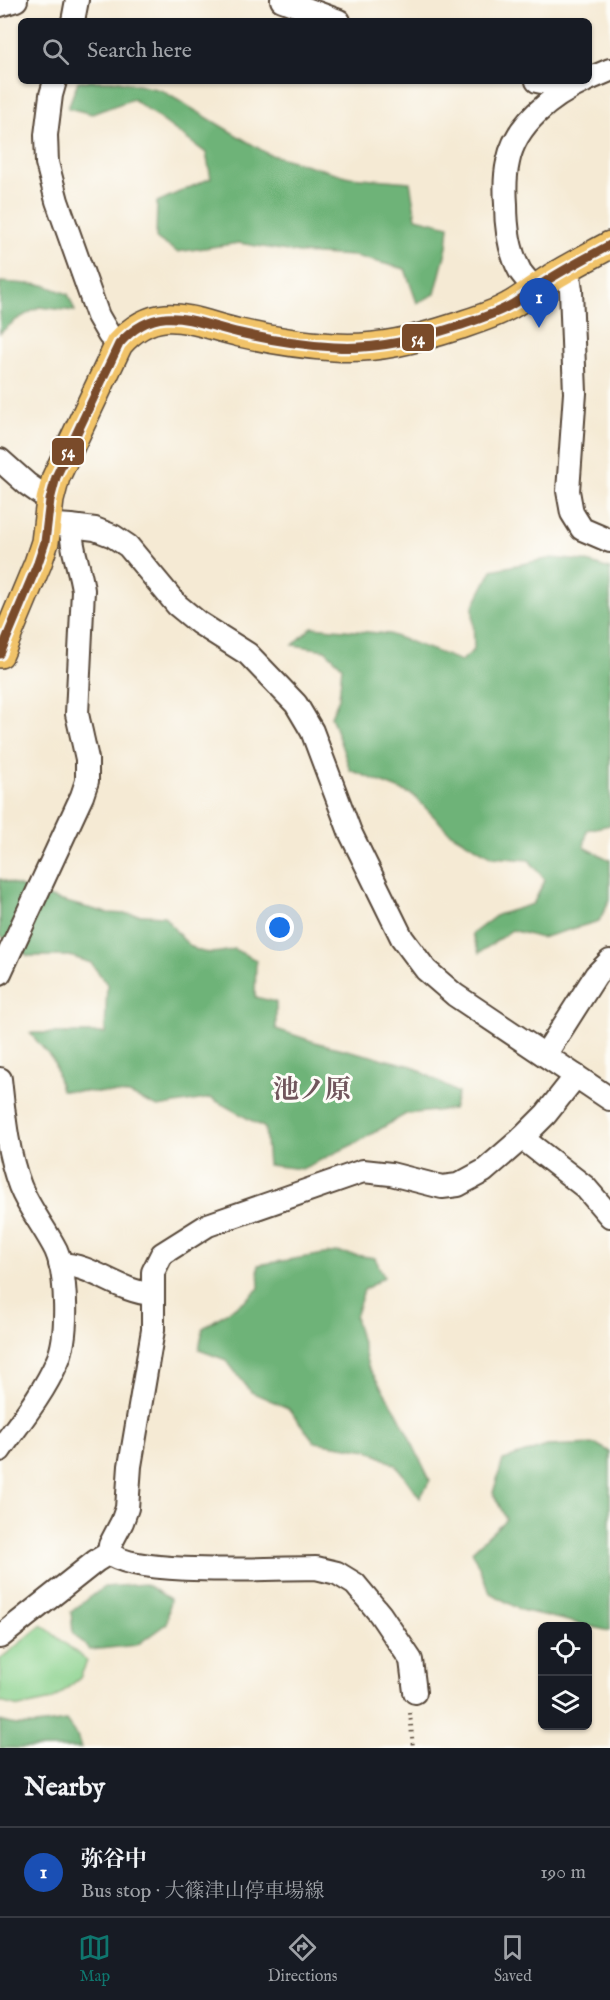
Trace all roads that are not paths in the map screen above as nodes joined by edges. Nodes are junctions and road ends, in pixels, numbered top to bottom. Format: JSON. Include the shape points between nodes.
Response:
{"nodes":[{"id":1,"x":16,"y":0,"type":"edge"},
{"id":2,"x":77,"y":0,"type":"edge"},
{"id":3,"x":282,"y":0,"type":"edge"},
{"id":4,"x":0,"y":5,"type":"edge"},
{"id":5,"x":74,"y":18,"type":"edge"},
{"id":6,"x":331,"y":18,"type":"edge"},
{"id":7,"x":610,"y":70,"type":"edge"},
{"id":8,"x":592,"y":78,"type":"edge"},
{"id":9,"x":54,"y":84,"type":"edge"},
{"id":10,"x":551,"y":84,"type":"edge"},
{"id":11,"x":579,"y":84,"type":"edge"},
{"id":12,"x":562,"y":92,"type":"junction"},
{"id":13,"x":610,"y":245,"type":"edge"},
{"id":14,"x":568,"y":268,"type":"junction"},
{"id":15,"x":535,"y":289,"type":"junction"},
{"id":16,"x":119,"y":344,"type":"junction"},
{"id":17,"x":0,"y":460,"type":"edge"},
{"id":18,"x":56,"y":516,"type":"junction"},
{"id":19,"x":610,"y":541,"type":"edge"},
{"id":20,"x":0,"y":654,"type":"edge"},
{"id":21,"x":610,"y":961,"type":"edge"},
{"id":22,"x":0,"y":974,"type":"edge"},
{"id":23,"x":545,"y":1055,"type":"junction"},
{"id":24,"x":576,"y":1076,"type":"junction"},
{"id":25,"x":0,"y":1079,"type":"edge"},
{"id":26,"x":610,"y":1099,"type":"edge"},
{"id":27,"x":522,"y":1138,"type":"junction"},
{"id":28,"x":610,"y":1216,"type":"edge"},
{"id":29,"x":60,"y":1263,"type":"junction"},
{"id":30,"x":152,"y":1294,"type":"junction"},
{"id":31,"x":0,"y":1450,"type":"edge"},
{"id":32,"x":110,"y":1553,"type":"junction"},
{"id":33,"x":0,"y":1637,"type":"edge"},
{"id":34,"x":414,"y":1692,"type":"road end"}],
"edges":[{"from":1,"to":4,"type":"street"},
{"from":2,"to":5,"type":"street"},
{"from":3,"to":6,"type":"street"},
{"from":7,"to":8,"type":"street"},
{"from":9,"to":16,"type":"street","via":[[46,135],[47,163],[98,316],[108,336]]},
{"from":10,"to":12,"type":"street"},
{"from":11,"to":12,"type":"street"},
{"from":12,"to":15,"type":"street","via":[[537,112],[519,134],[508,160],[506,230],[520,270]]},
{"from":13,"to":14,"type":"main road"},
{"from":14,"to":15,"type":"main road"},
{"from":14,"to":19,"type":"street","via":[[575,393],[568,491],[572,513],[582,529]]},
{"from":15,"to":16,"type":"main road","via":[[489,316],[392,344],[337,348],[286,343],[174,317],[149,320],[132,329]]},
{"from":16,"to":18,"type":"main road","via":[[56,477]]},
{"from":17,"to":18,"type":"street"},
{"from":18,"to":20,"type":"main road"},
{"from":18,"to":22,"type":"street","via":[[82,579],[77,714],[87,759],[87,781]]},
{"from":18,"to":23,"type":"street","via":[[112,536],[128,546],[177,605],[248,654],[296,704],[312,731],[350,832],[402,938],[426,970],[455,995]]},
{"from":21,"to":23,"type":"street","via":[[596,975]]},
{"from":23,"to":24,"type":"street"},
{"from":24,"to":26,"type":"street"},
{"from":24,"to":27,"type":"street"},
{"from":25,"to":29,"type":"street","via":[[7,1137],[18,1179]]},
{"from":27,"to":28,"type":"street","via":[[585,1187]]},
{"from":27,"to":30,"type":"street","via":[[484,1171],[458,1185],[442,1187],[363,1171],[207,1226],[162,1254],[153,1272]]},
{"from":29,"to":30,"type":"street","via":[[74,1264],[137,1293]]},
{"from":29,"to":31,"type":"street","via":[[64,1335],[58,1361]]},
{"from":30,"to":32,"type":"street","via":[[153,1330],[130,1466],[127,1508]]},
{"from":32,"to":33,"type":"street"},
{"from":32,"to":34,"type":"street","via":[[133,1563],[167,1568],[316,1568],[337,1573],[355,1584],[411,1660]]}]}
